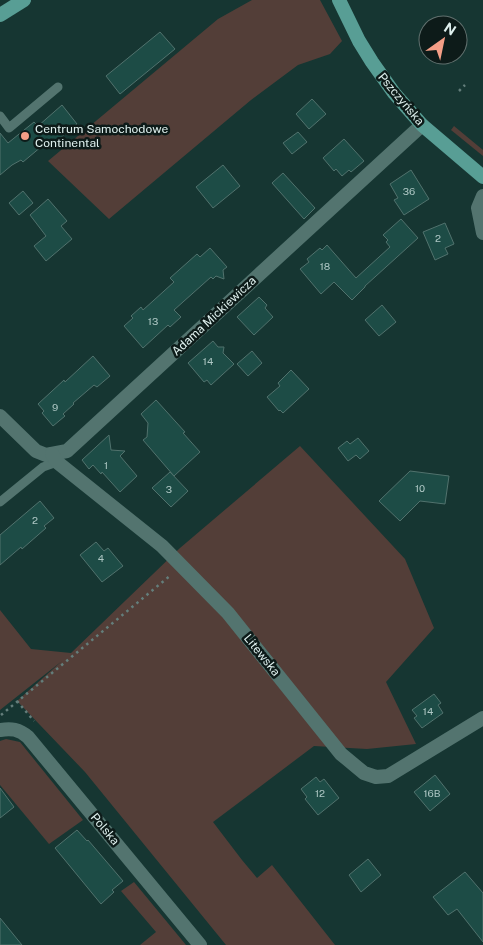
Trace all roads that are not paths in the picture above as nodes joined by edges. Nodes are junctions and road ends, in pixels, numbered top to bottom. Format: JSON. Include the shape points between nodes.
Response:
{"nodes":[{"id":1,"x":24,"y":0,"type":"edge"},
{"id":2,"x":341,"y":1,"type":"edge"},
{"id":3,"x":0,"y":15,"type":"edge"},
{"id":4,"x":58,"y":87,"type":"dead end"},
{"id":5,"x":0,"y":116,"type":"edge"},
{"id":6,"x":422,"y":124,"type":"junction"},
{"id":7,"x":483,"y":177,"type":"edge"},
{"id":8,"x":483,"y":196,"type":"edge"},
{"id":9,"x":483,"y":233,"type":"edge"},
{"id":10,"x":0,"y":416,"type":"edge"},
{"id":11,"x":55,"y":458,"type":"junction"},
{"id":12,"x":0,"y":502,"type":"edge"},
{"id":13,"x":483,"y":718,"type":"edge"},
{"id":14,"x":0,"y":730,"type":"edge"},
{"id":15,"x":200,"y":945,"type":"edge"}],
"edges":[{"from":1,"to":3,"type":"main road"},
{"from":2,"to":6,"type":"main road","name":"Pszczyńska","via":[[372,62]]},
{"from":4,"to":5,"type":"lane","via":[[9,128]]},
{"from":6,"to":7,"type":"main road","name":"Pszczyńska"},
{"from":6,"to":11,"type":"street","name":"Adama Mickiewicza","via":[[67,451]]},
{"from":8,"to":9,"type":"street","via":[[478,208]]},
{"from":10,"to":11,"type":"street","via":[[36,451]]},
{"from":11,"to":12,"type":"lane"},
{"from":11,"to":13,"type":"street","name":"Litewska","via":[[182,566],[228,613],[341,754],[364,773],[388,776]]},
{"from":14,"to":15,"type":"street","name":"Polska","via":[[16,730],[28,737]]}]}
